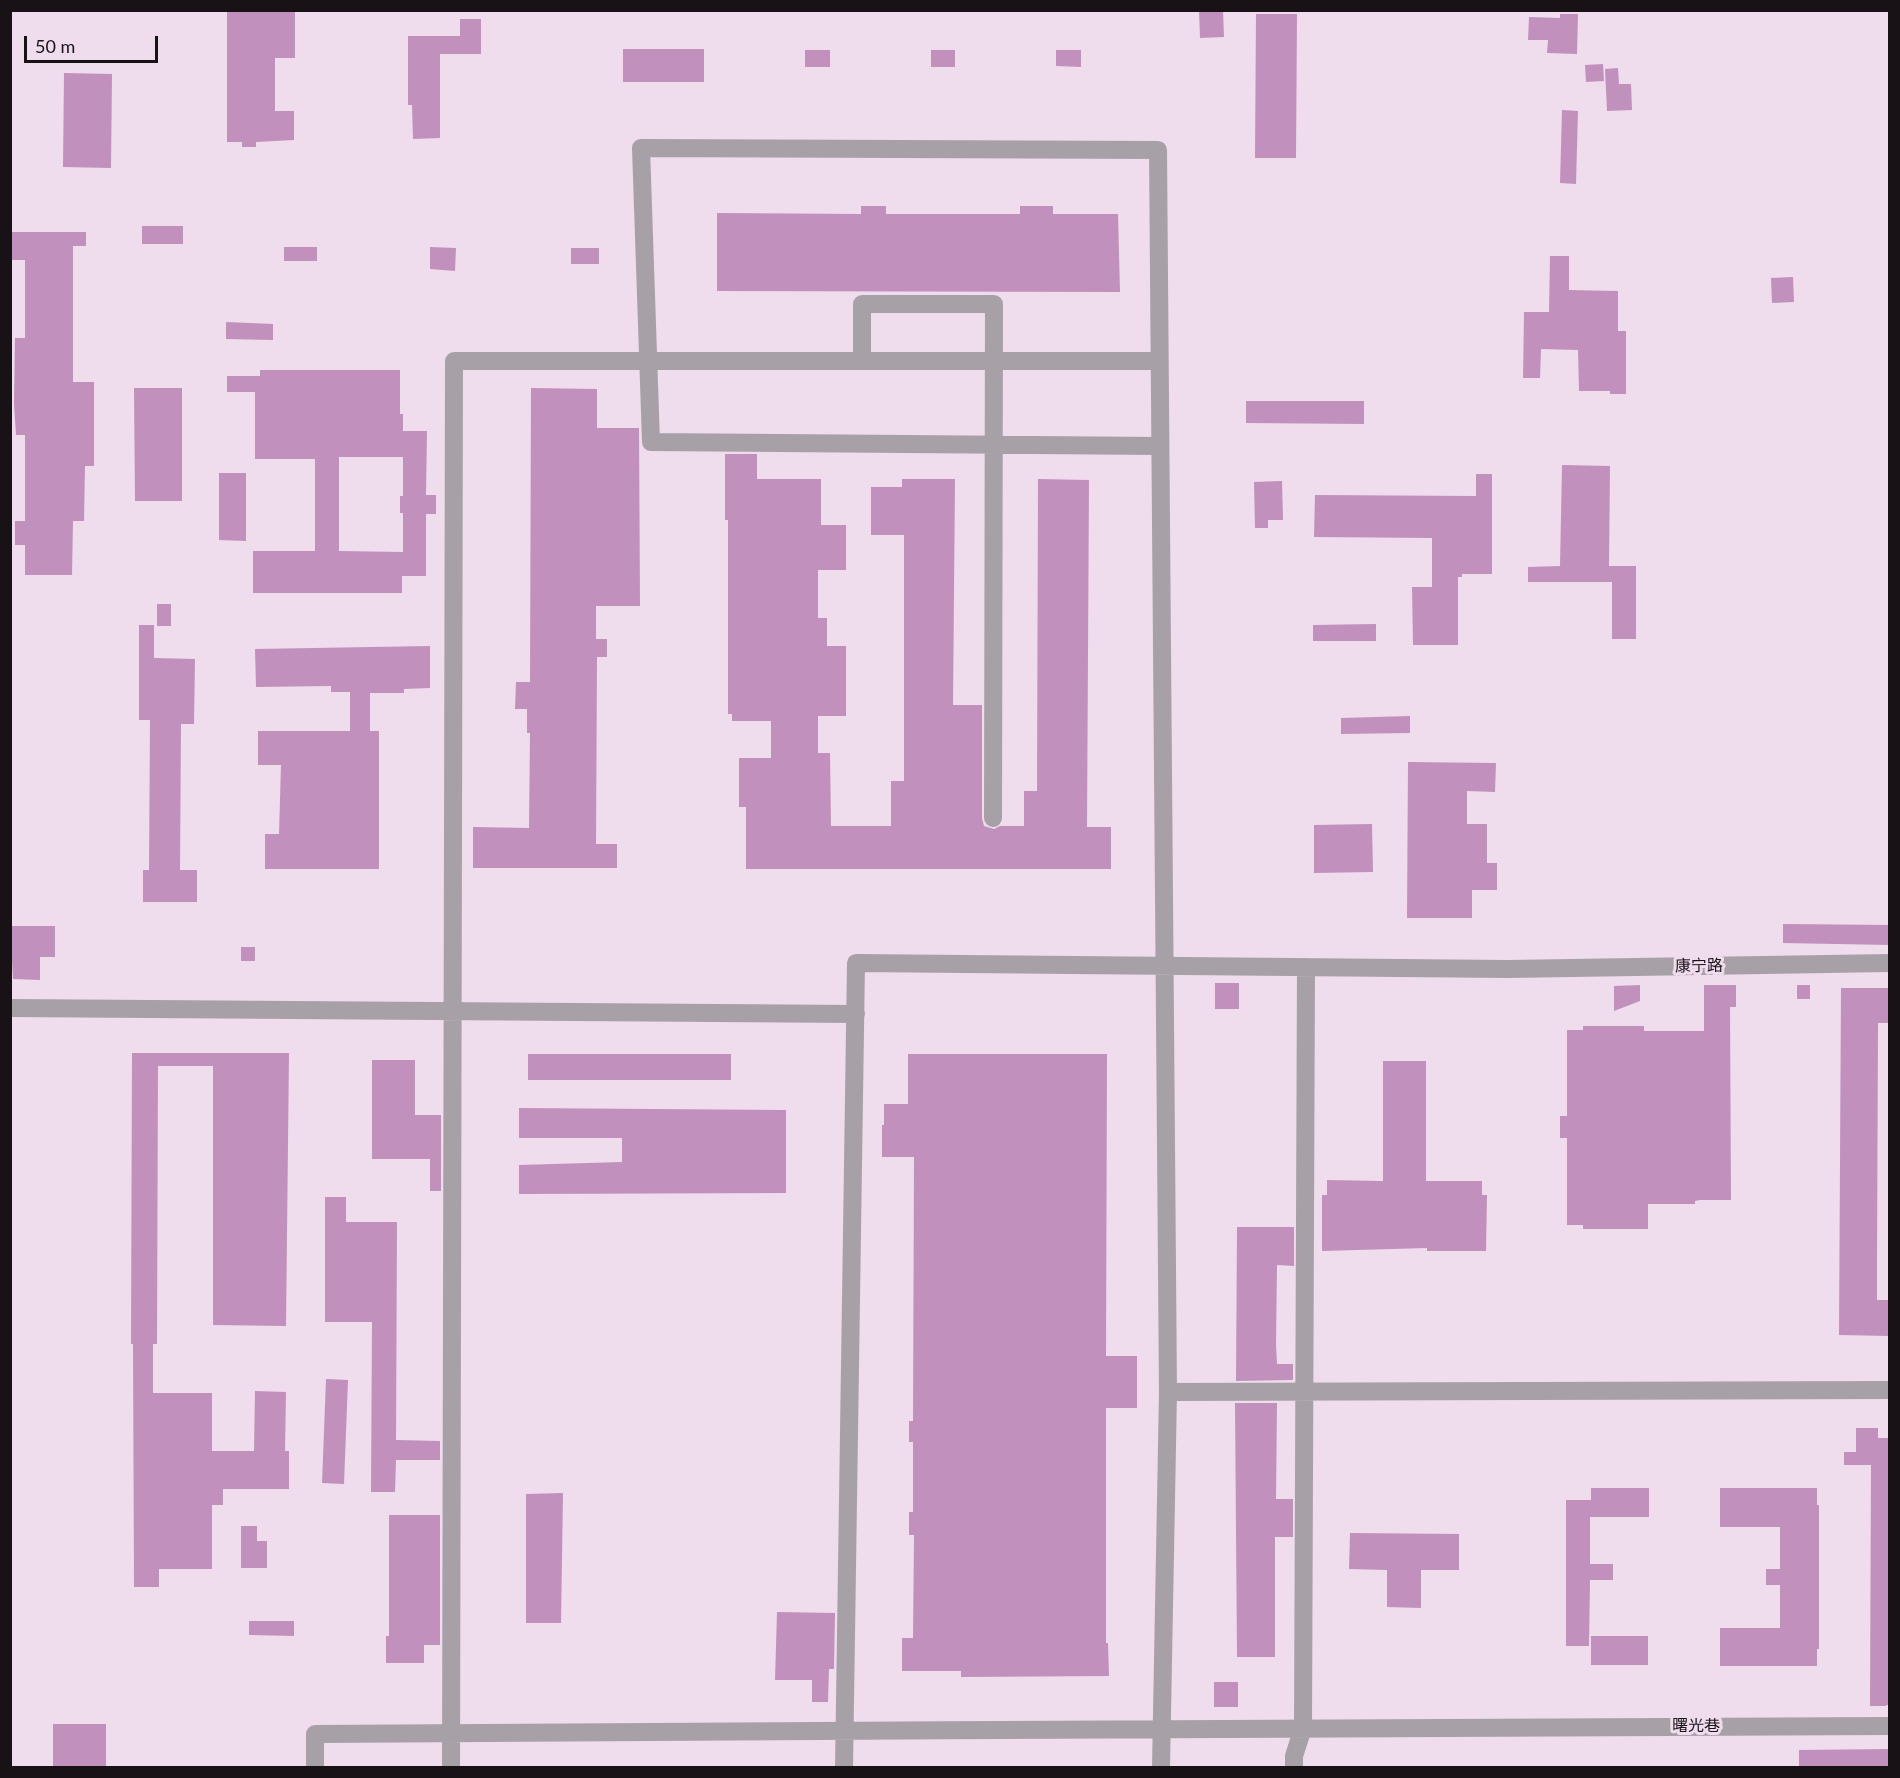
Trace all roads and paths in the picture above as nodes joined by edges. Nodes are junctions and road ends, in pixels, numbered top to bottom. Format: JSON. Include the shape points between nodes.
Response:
{"nodes":[{"id":1,"x":648,"y":360,"type":"junction"},
{"id":2,"x":862,"y":361,"type":"junction"},
{"id":3,"x":995,"y":361,"type":"junction"},
{"id":4,"x":1159,"y":361,"type":"junction"},
{"id":5,"x":994,"y":445,"type":"junction"},
{"id":6,"x":1160,"y":446,"type":"junction"},
{"id":7,"x":993,"y":819,"type":"dead end"},
{"id":8,"x":1890,"y":963,"type":"edge"},
{"id":9,"x":1164,"y":966,"type":"junction"},
{"id":10,"x":1306,"y":967,"type":"junction"},
{"id":11,"x":10,"y":1008,"type":"edge"},
{"id":12,"x":452,"y":1011,"type":"junction"},
{"id":13,"x":856,"y":1014,"type":"junction"},
{"id":14,"x":1890,"y":1390,"type":"edge"},
{"id":15,"x":1306,"y":1391,"type":"junction"},
{"id":16,"x":1168,"y":1392,"type":"junction"},
{"id":17,"x":1890,"y":1726,"type":"edge"},
{"id":18,"x":1303,"y":1728,"type":"junction"},
{"id":19,"x":1161,"y":1729,"type":"junction"},
{"id":20,"x":844,"y":1732,"type":"junction"},
{"id":21,"x":451,"y":1734,"type":"junction"},
{"id":22,"x":315,"y":1767,"type":"edge"},
{"id":23,"x":451,"y":1767,"type":"edge"},
{"id":24,"x":844,"y":1767,"type":"edge"},
{"id":25,"x":1161,"y":1767,"type":"edge"},
{"id":26,"x":1294,"y":1767,"type":"edge"}],
"edges":[{"from":1,"to":2,"type":"street"},
{"from":1,"to":4,"type":"street","via":[[641,148],[1158,150]]},
{"from":1,"to":5,"type":"street","via":[[651,442]]},
{"from":1,"to":12,"type":"street","via":[[453,361]]},
{"from":2,"to":3,"type":"street"},
{"from":2,"to":3,"type":"street","via":[[862,304],[994,304]]},
{"from":3,"to":4,"type":"street"},
{"from":3,"to":5,"type":"street"},
{"from":4,"to":6,"type":"street"},
{"from":5,"to":6,"type":"street"},
{"from":5,"to":7,"type":"street"},
{"from":6,"to":9,"type":"street"},
{"from":8,"to":10,"type":"street","name":"康宁路","via":[[1508,969]]},
{"from":9,"to":10,"type":"street","name":"康宁路"},
{"from":9,"to":13,"type":"street","name":"康宁路","via":[[856,963]]},
{"from":9,"to":16,"type":"street"},
{"from":10,"to":15,"type":"street"},
{"from":11,"to":12,"type":"street"},
{"from":12,"to":13,"type":"street"},
{"from":12,"to":21,"type":"street"},
{"from":13,"to":20,"type":"street"},
{"from":14,"to":15,"type":"street"},
{"from":15,"to":16,"type":"street"},
{"from":15,"to":18,"type":"street"},
{"from":16,"to":19,"type":"street"},
{"from":17,"to":18,"type":"street","name":"曙光巷"},
{"from":18,"to":19,"type":"street","name":"曙光巷"},
{"from":18,"to":26,"type":"street"},
{"from":19,"to":20,"type":"street","name":"曙光巷"},
{"from":19,"to":25,"type":"street"},
{"from":20,"to":21,"type":"street","name":"曙光巷"},
{"from":20,"to":24,"type":"street"},
{"from":21,"to":22,"type":"street","name":"曙光巷","via":[[315,1734]]},
{"from":21,"to":23,"type":"street"}]}
